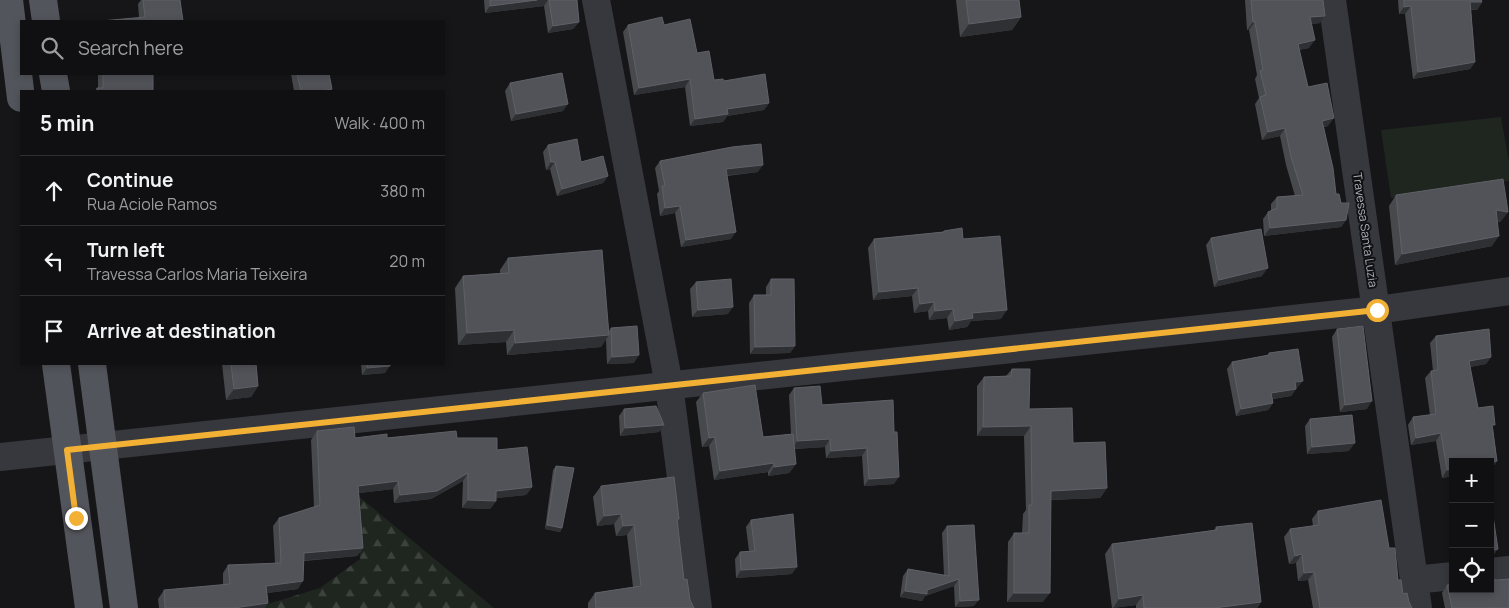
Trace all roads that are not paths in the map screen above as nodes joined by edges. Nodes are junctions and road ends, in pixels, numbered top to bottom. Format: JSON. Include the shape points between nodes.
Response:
{"nodes":[{"id":1,"x":8,"y":0,"type":"edge"},
{"id":2,"x":43,"y":0,"type":"edge"},
{"id":3,"x":596,"y":0,"type":"edge"},
{"id":4,"x":1332,"y":0,"type":"edge"},
{"id":5,"x":46,"y":20,"type":"edge"},
{"id":6,"x":53,"y":75,"type":"edge"},
{"id":7,"x":20,"y":90,"type":"edge"},
{"id":8,"x":56,"y":90,"type":"edge"},
{"id":9,"x":1509,"y":291,"type":"edge"},
{"id":10,"x":1377,"y":310,"type":"junction"},
{"id":11,"x":56,"y":365,"type":"edge"},
{"id":12,"x":92,"y":365,"type":"edge"},
{"id":13,"x":669,"y":385,"type":"junction"},
{"id":14,"x":103,"y":445,"type":"junction"},
{"id":15,"x":67,"y":450,"type":"junction"},
{"id":16,"x":0,"y":457,"type":"edge"},
{"id":17,"x":1509,"y":570,"type":"edge"},
{"id":18,"x":1494,"y":572,"type":"edge"},
{"id":19,"x":1449,"y":576,"type":"edge"},
{"id":20,"x":1414,"y":580,"type":"junction"},
{"id":21,"x":89,"y":608,"type":"edge"},
{"id":22,"x":124,"y":608,"type":"edge"},
{"id":23,"x":698,"y":608,"type":"edge"},
{"id":24,"x":1418,"y":608,"type":"edge"}],
"edges":[{"from":1,"to":7,"type":"main road"},
{"from":2,"to":5,"type":"main road"},
{"from":3,"to":13,"type":"street"},
{"from":4,"to":10,"type":"street","name":"Travessa Santa Luzia"},
{"from":6,"to":8,"type":"main road"},
{"from":9,"to":10,"type":"street"},
{"from":10,"to":13,"type":"street"},
{"from":10,"to":20,"type":"street","name":"Travessa Santa Luzia"},
{"from":11,"to":15,"type":"main road"},
{"from":12,"to":14,"type":"main road"},
{"from":13,"to":14,"type":"street"},
{"from":13,"to":23,"type":"street"},
{"from":14,"to":15,"type":"street"},
{"from":14,"to":22,"type":"main road"},
{"from":15,"to":16,"type":"street"},
{"from":15,"to":21,"type":"main road"},
{"from":17,"to":18,"type":"street"},
{"from":19,"to":20,"type":"street"},
{"from":20,"to":24,"type":"street","name":"Travessa Santa Luzia"}]}
